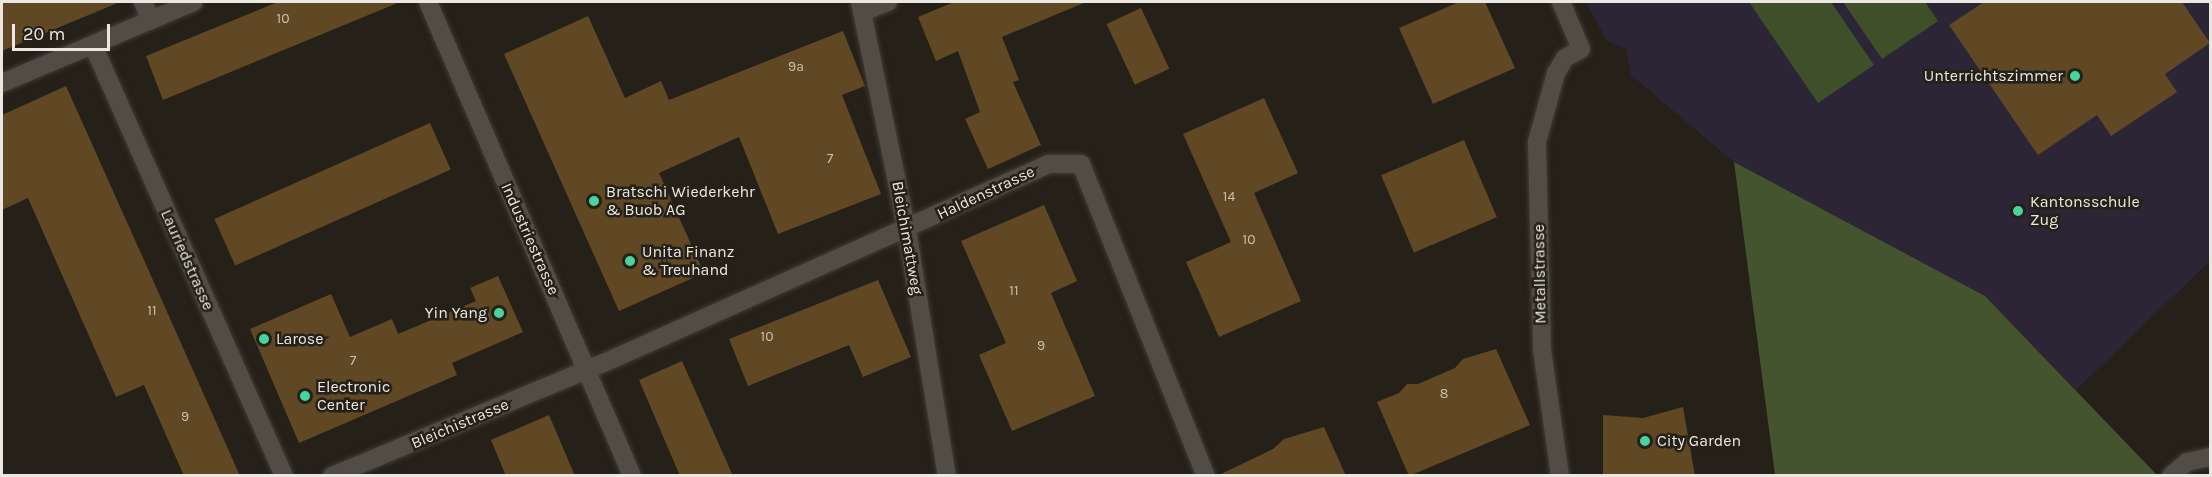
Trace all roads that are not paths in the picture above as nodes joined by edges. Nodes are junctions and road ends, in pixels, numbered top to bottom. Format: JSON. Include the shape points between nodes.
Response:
{"nodes":[{"id":1,"x":143,"y":2,"type":"edge"},
{"id":2,"x":195,"y":2,"type":"edge"},
{"id":3,"x":428,"y":2,"type":"edge"},
{"id":4,"x":888,"y":2,"type":"edge"},
{"id":5,"x":1561,"y":2,"type":"edge"},
{"id":6,"x":861,"y":7,"type":"edge"},
{"id":7,"x":151,"y":20,"type":"junction"},
{"id":8,"x":93,"y":45,"type":"junction"},
{"id":9,"x":2,"y":83,"type":"edge"},
{"id":10,"x":907,"y":230,"type":"junction"},
{"id":11,"x":588,"y":370,"type":"junction"},
{"id":12,"x":2211,"y":457,"type":"edge"},
{"id":13,"x":284,"y":476,"type":"edge"},
{"id":14,"x":332,"y":476,"type":"edge"},
{"id":15,"x":632,"y":476,"type":"edge"},
{"id":16,"x":947,"y":476,"type":"edge"},
{"id":17,"x":1206,"y":476,"type":"edge"},
{"id":18,"x":1560,"y":476,"type":"edge"},
{"id":19,"x":2171,"y":476,"type":"edge"}],
"edges":[{"from":1,"to":7,"type":"street"},
{"from":2,"to":7,"type":"street"},
{"from":3,"to":11,"type":"street","name":"Industriestrasse"},
{"from":4,"to":6,"type":"street"},
{"from":5,"to":18,"type":"street","name":"Metallstrasse","via":[[1581,49],[1565,58],[1556,73],[1537,142],[1542,349]]},
{"from":6,"to":10,"type":"street","name":"Bleichimattweg"},
{"from":7,"to":8,"type":"street"},
{"from":8,"to":9,"type":"street"},
{"from":8,"to":13,"type":"street","name":"Lauriedstrasse"},
{"from":10,"to":11,"type":"street","name":"Haldenstrasse"},
{"from":10,"to":16,"type":"street","name":"Bleichimattweg"},
{"from":10,"to":17,"type":"street","name":"Haldenstrasse","via":[[1048,164],[1081,164]]},
{"from":11,"to":14,"type":"street","name":"Bleichistrasse"},
{"from":11,"to":15,"type":"street","name":"Industriestrasse"},
{"from":12,"to":19,"type":"street","via":[[2187,462]]}]}
